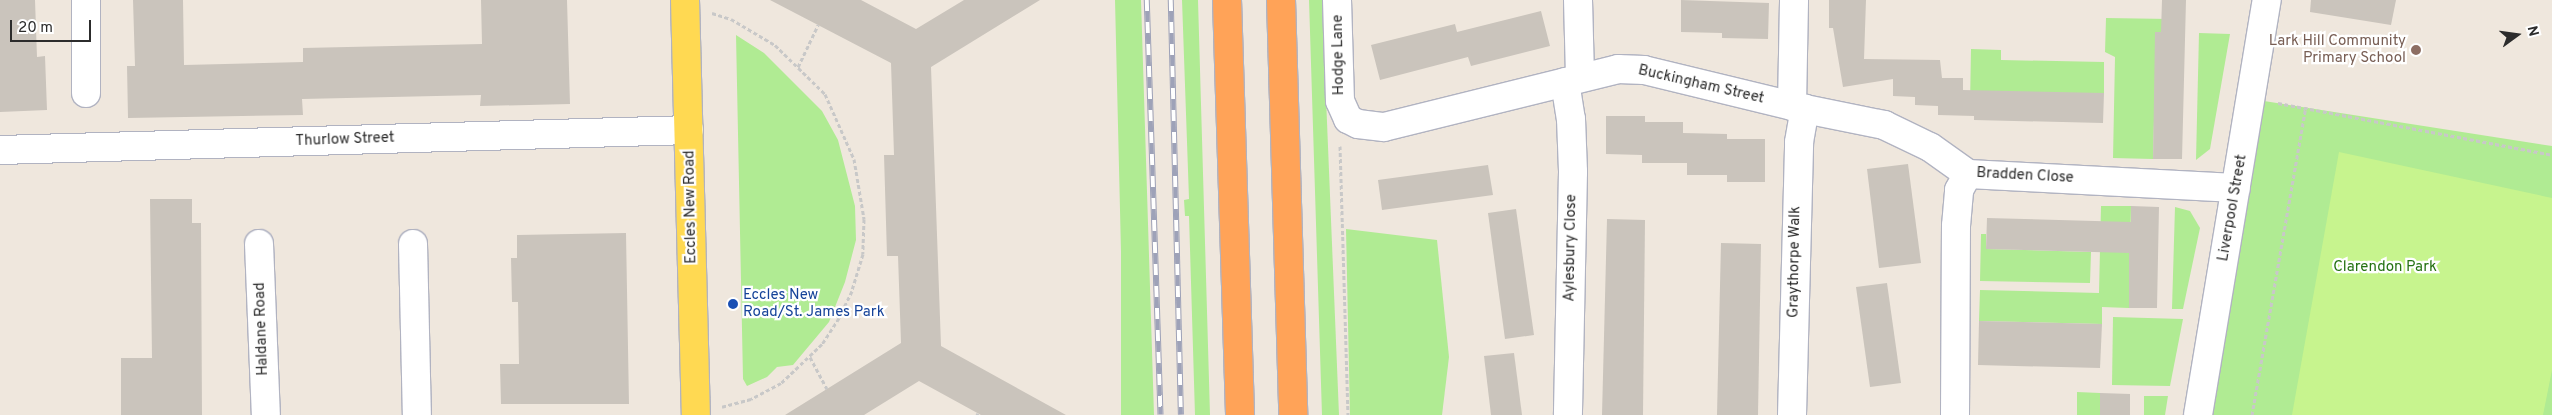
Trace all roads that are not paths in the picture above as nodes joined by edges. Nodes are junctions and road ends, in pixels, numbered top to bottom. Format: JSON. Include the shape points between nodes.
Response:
{"nodes":[{"id":1,"x":86,"y":0,"type":"edge"},
{"id":2,"x":1227,"y":0,"type":"edge"},
{"id":3,"x":1281,"y":0,"type":"edge"},
{"id":4,"x":1337,"y":0,"type":"edge"},
{"id":5,"x":1578,"y":0,"type":"edge"},
{"id":6,"x":1794,"y":0,"type":"edge"},
{"id":7,"x":2267,"y":0,"type":"edge"},
{"id":8,"x":685,"y":2,"type":"edge"},
{"id":9,"x":1573,"y":80,"type":"junction"},
{"id":10,"x":86,"y":92,"type":"dead end"},
{"id":11,"x":1799,"y":108,"type":"junction"},
{"id":12,"x":1366,"y":125,"type":"joint"},
{"id":13,"x":689,"y":130,"type":"junction"},
{"id":14,"x":0,"y":150,"type":"edge"},
{"id":15,"x":1968,"y":174,"type":"junction"},
{"id":16,"x":2236,"y":188,"type":"junction"},
{"id":17,"x":259,"y":244,"type":"dead end"},
{"id":18,"x":413,"y":244,"type":"dead end"},
{"id":19,"x":696,"y":412,"type":"edge"},
{"id":20,"x":266,"y":415,"type":"edge"},
{"id":21,"x":417,"y":415,"type":"edge"},
{"id":22,"x":1240,"y":415,"type":"edge"},
{"id":23,"x":1293,"y":415,"type":"edge"},
{"id":24,"x":1568,"y":415,"type":"edge"},
{"id":25,"x":1792,"y":415,"type":"edge"},
{"id":26,"x":1955,"y":415,"type":"edge"},
{"id":27,"x":2198,"y":415,"type":"edge"}],
"edges":[{"from":1,"to":10,"type":"street"},
{"from":2,"to":22,"type":"highway"},
{"from":3,"to":23,"type":"highway"},
{"from":4,"to":12,"type":"street","name":"Hodge Lane","via":[[1341,108],[1352,122]]},
{"from":5,"to":9,"type":"street","name":"Aylesbury Close"},
{"from":6,"to":11,"type":"street","name":"Graythorpe Walk"},
{"from":7,"to":16,"type":"street","name":"Liverpool Street"},
{"from":8,"to":13,"type":"main road","name":"Eccles New Road"},
{"from":9,"to":11,"type":"street","name":"Buckingham Street","via":[[1618,69],[1644,70]]},
{"from":9,"to":12,"type":"street","name":"Buckingham Street","via":[[1384,127]]},
{"from":9,"to":24,"type":"street","name":"Aylesbury Close"},
{"from":11,"to":15,"type":"street","name":"Buckingham Street","via":[[1884,125],[1930,147]]},
{"from":11,"to":25,"type":"street","name":"Graythorpe Walk"},
{"from":13,"to":14,"type":"street","name":"Thurlow Street"},
{"from":13,"to":19,"type":"main road","name":"Eccles New Road"},
{"from":15,"to":16,"type":"street","name":"Bradden Close"},
{"from":15,"to":26,"type":"street","name":"Bradden Close","via":[[1959,190],[1956,226]]},
{"from":16,"to":27,"type":"street","name":"Liverpool Street"},
{"from":17,"to":20,"type":"street","name":"Haldane Road"},
{"from":18,"to":21,"type":"street"}]}
